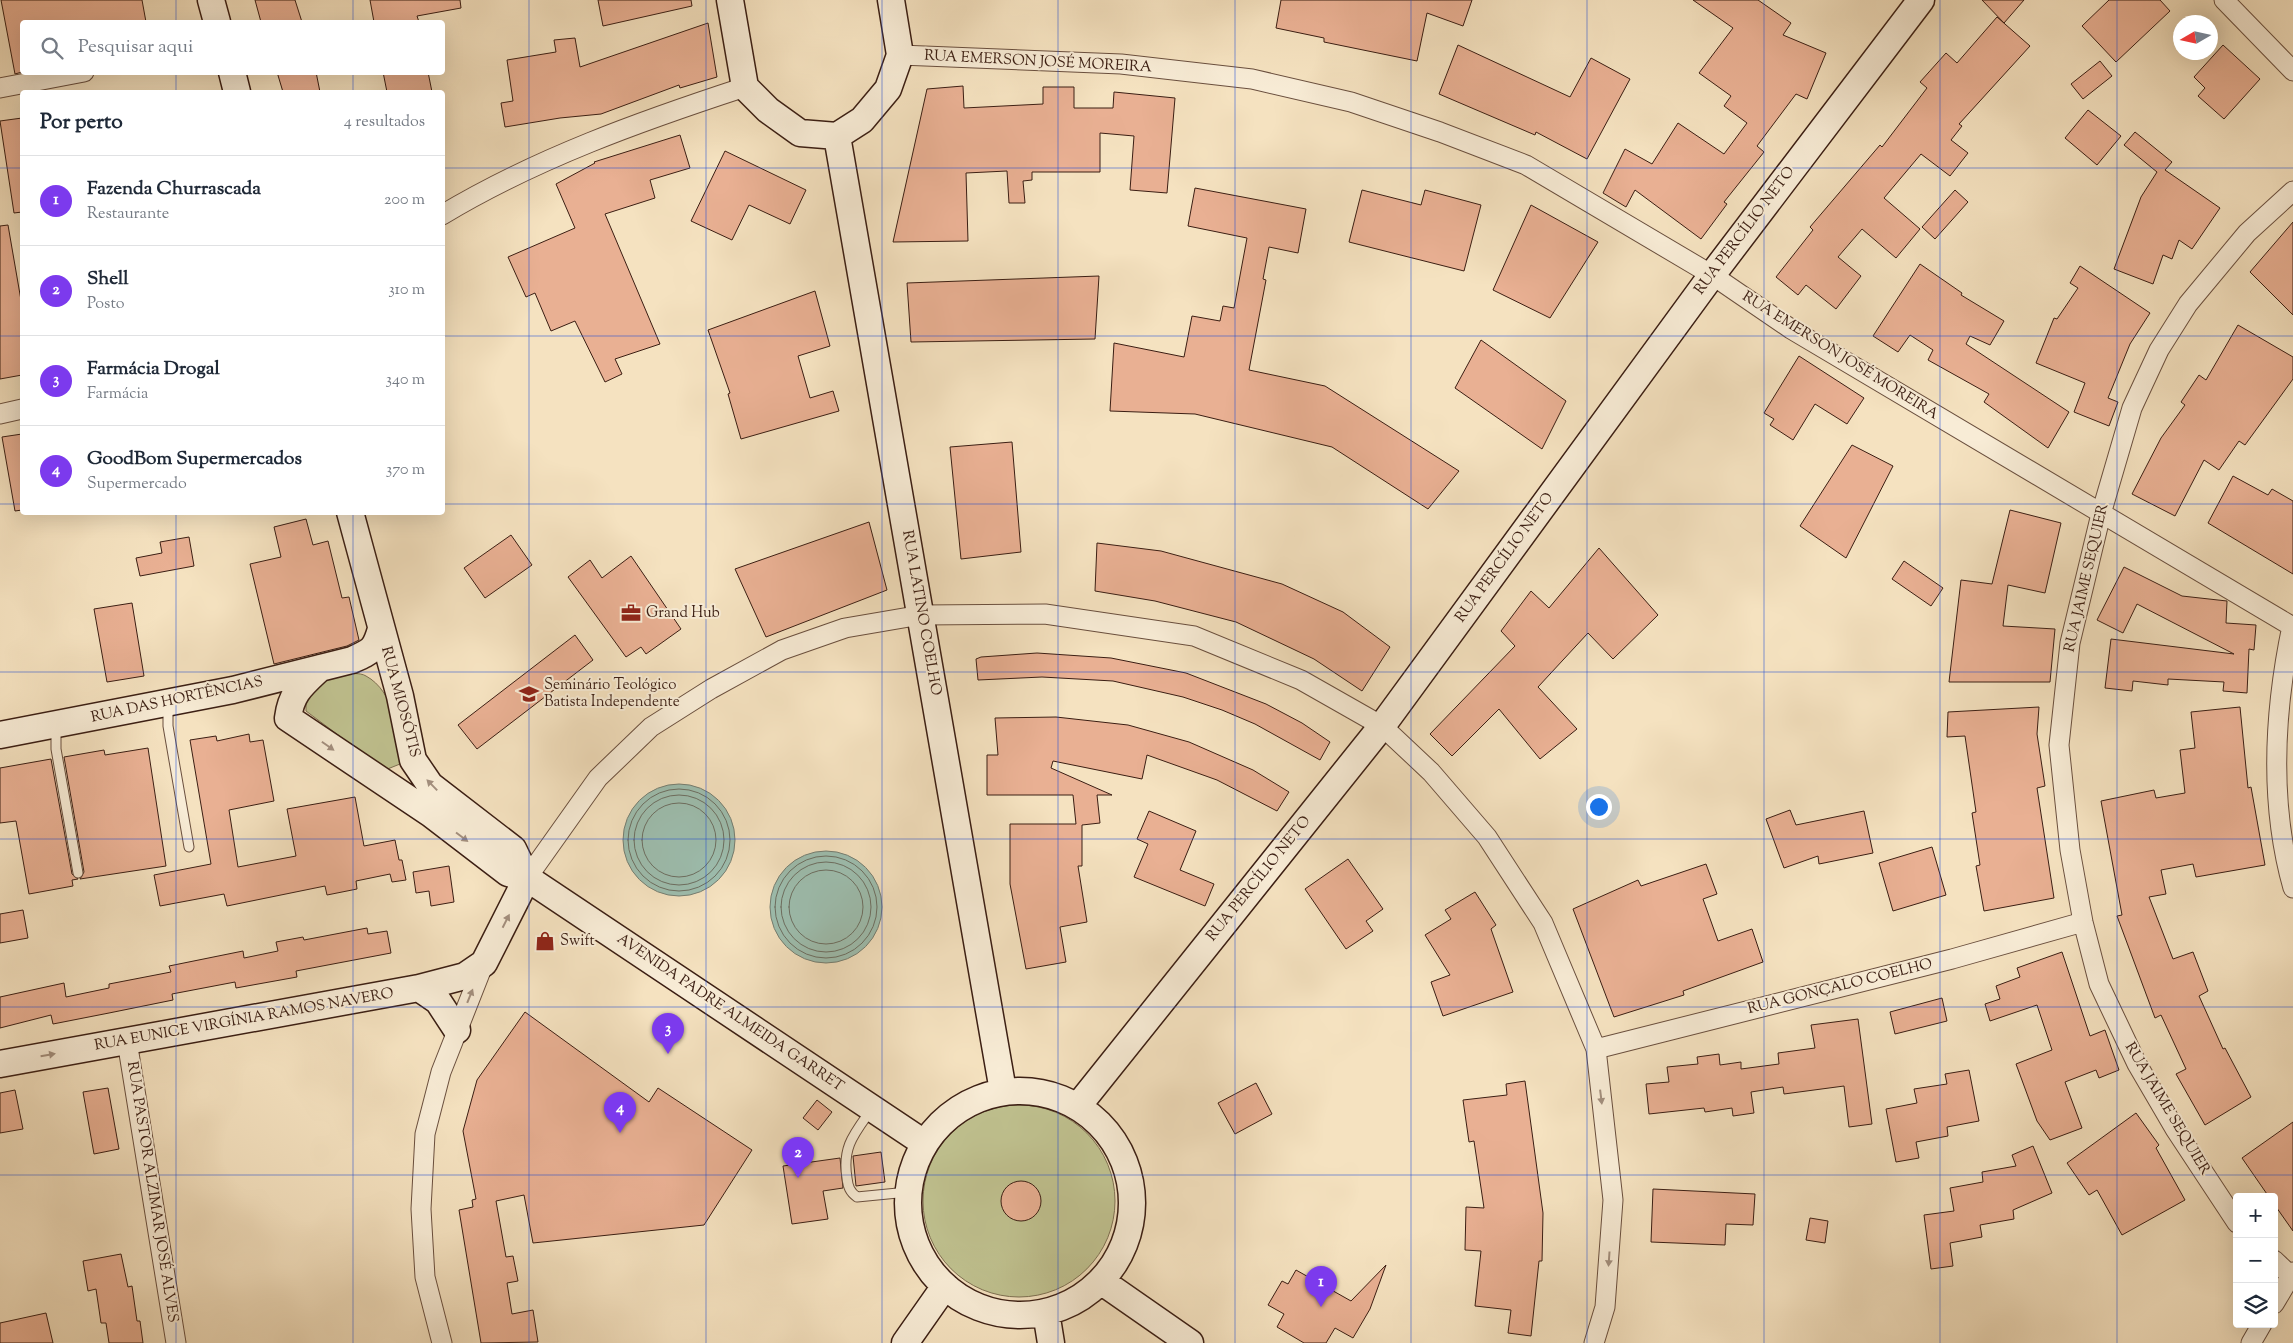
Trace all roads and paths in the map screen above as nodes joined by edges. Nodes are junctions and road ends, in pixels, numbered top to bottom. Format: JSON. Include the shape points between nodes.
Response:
{"nodes":[{"id":1,"x":211,"y":0,"type":"edge"},
{"id":2,"x":730,"y":0,"type":"edge"},
{"id":3,"x":890,"y":0,"type":"edge"},
{"id":4,"x":1921,"y":0,"type":"edge"},
{"id":5,"x":2224,"y":0,"type":"edge"},
{"id":6,"x":217,"y":20,"type":"edge"},
{"id":7,"x":900,"y":55,"type":"junction"},
{"id":8,"x":2293,"y":71,"type":"edge"},
{"id":9,"x":68,"y":75,"type":"edge"},
{"id":10,"x":233,"y":75,"type":"edge"},
{"id":11,"x":745,"y":87,"type":"junction"},
{"id":12,"x":0,"y":88,"type":"edge"},
{"id":13,"x":236,"y":90,"type":"edge"},
{"id":14,"x":837,"y":136,"type":"junction"},
{"id":15,"x":2293,"y":191,"type":"edge"},
{"id":16,"x":445,"y":213,"type":"edge"},
{"id":17,"x":1712,"y":275,"type":"junction"},
{"id":18,"x":20,"y":409,"type":"edge"},
{"id":19,"x":0,"y":414,"type":"edge"},
{"id":20,"x":2101,"y":514,"type":"junction"},
{"id":21,"x":351,"y":515,"type":"edge"},
{"id":22,"x":921,"y":615,"type":"junction"},
{"id":23,"x":2292,"y":626,"type":"edge"},
{"id":24,"x":381,"y":629,"type":"junction"},
{"id":25,"x":352,"y":660,"type":"junction"},
{"id":26,"x":320,"y":668,"type":"junction"},
{"id":27,"x":400,"y":696,"type":"junction"},
{"id":28,"x":168,"y":702,"type":"junction"},
{"id":29,"x":56,"y":725,"type":"junction"},
{"id":30,"x":1382,"y":726,"type":"junction"},
{"id":31,"x":0,"y":736,"type":"edge"},
{"id":32,"x":413,"y":760,"type":"junction"},
{"id":33,"x":374,"y":778,"type":"junction"},
{"id":34,"x":189,"y":847,"type":"dead end"},
{"id":35,"x":78,"y":873,"type":"dead end"},
{"id":36,"x":527,"y":878,"type":"junction"},
{"id":37,"x":2293,"y":888,"type":"edge"},
{"id":38,"x":2083,"y":922,"type":"junction"},
{"id":39,"x":484,"y":963,"type":"junction"},
{"id":40,"x":419,"y":988,"type":"junction"},
{"id":41,"x":456,"y":1030,"type":"junction"},
{"id":42,"x":127,"y":1041,"type":"junction"},
{"id":43,"x":1596,"y":1049,"type":"junction"},
{"id":44,"x":0,"y":1064,"type":"edge"},
{"id":45,"x":1003,"y":1091,"type":"junction"},
{"id":46,"x":1078,"y":1106,"type":"junction"},
{"id":47,"x":872,"y":1108,"type":"junction"},
{"id":48,"x":924,"y":1143,"type":"junction"},
{"id":49,"x":908,"y":1192,"type":"junction"},
{"id":50,"x":2233,"y":1217,"type":"edge"},
{"id":51,"x":2278,"y":1263,"type":"edge"},
{"id":52,"x":2292,"y":1275,"type":"edge"},
{"id":53,"x":1101,"y":1280,"type":"junction"},
{"id":54,"x":944,"y":1286,"type":"junction"},
{"id":55,"x":2278,"y":1298,"type":"edge"},
{"id":56,"x":1046,"y":1312,"type":"junction"},
{"id":57,"x":2260,"y":1328,"type":"edge"},
{"id":58,"x":176,"y":1343,"type":"edge"},
{"id":59,"x":442,"y":1343,"type":"edge"},
{"id":60,"x":905,"y":1343,"type":"edge"},
{"id":61,"x":1051,"y":1343,"type":"edge"},
{"id":62,"x":1190,"y":1343,"type":"edge"},
{"id":63,"x":1594,"y":1343,"type":"edge"},
{"id":64,"x":2252,"y":1343,"type":"edge"}],
"edges":[{"from":1,"to":6,"type":"main road"},
{"from":2,"to":11,"type":"main road"},
{"from":3,"to":7,"type":"main road"},
{"from":4,"to":17,"type":"main road","name":"RUA PERCÍLIO NETO"},
{"from":5,"to":8,"type":"street"},
{"from":7,"to":14,"type":"main road","via":[[888,89],[862,120]]},
{"from":7,"to":17,"type":"street","name":"RUA EMERSON JOSÉ MOREIRA","via":[[1121,64],[1252,79],[1351,102],[1526,165]]},
{"from":9,"to":12,"type":"street"},
{"from":10,"to":13,"type":"main road"},
{"from":11,"to":14,"type":"main road","via":[[768,110],[800,133]]},
{"from":11,"to":16,"type":"street","via":[[615,132],[526,170]]},
{"from":14,"to":22,"type":"main road","name":"RUA LATINO COELHO"},
{"from":15,"to":20,"type":"street","name":"RUA JAIME SEQUIER","via":[[2247,233],[2188,304],[2159,350],[2132,408]]},
{"from":17,"to":20,"type":"street","name":"RUA EMERSON JOSÉ MOREIRA","via":[[1791,329]]},
{"from":17,"to":30,"type":"main road","name":"RUA PERCÍLIO NETO"},
{"from":18,"to":19,"type":"street"},
{"from":20,"to":23,"type":"street","name":"RUA EMERSON JOSÉ MOREIRA"},
{"from":20,"to":38,"type":"street","name":"RUA JAIME SEQUIER","via":[[2070,643],[2060,745],[2070,850]]},
{"from":21,"to":24,"type":"main road","name":"RUA MIOSÓTIS"},
{"from":22,"to":30,"type":"street","via":[[1044,614],[1194,636],[1300,680]]},
{"from":22,"to":36,"type":"street","via":[[845,628],[782,650],[651,727],[598,778]]},
{"from":22,"to":45,"type":"main road","name":"RUA LATINO COELHO"},
{"from":23,"to":37,"type":"street","via":[[2282,673],[2277,728],[2279,808]]},
{"from":24,"to":25,"type":"main road","name":"RUA DAS HORTÊNCIAS","via":[[376,646]]},
{"from":24,"to":27,"type":"main road","name":"RUA MIOSÓTIS"},
{"from":25,"to":26,"type":"main road","name":"RUA DAS HORTÊNCIAS"},
{"from":25,"to":27,"type":"main road","via":[[385,680]]},
{"from":26,"to":28,"type":"main road","name":"RUA DAS HORTÊNCIAS"},
{"from":26,"to":33,"type":"main road","name":"AVENIDA PADRE ALMEIDA GARRET","one_way":true,"via":[[296,691],[290,702],[288,718]]},
{"from":27,"to":32,"type":"main road","name":"RUA MIOSÓTIS"},
{"from":28,"to":29,"type":"main road","name":"RUA DAS HORTÊNCIAS"},
{"from":28,"to":34,"type":"lane","via":[[168,726]]},
{"from":29,"to":31,"type":"main road","name":"RUA DAS HORTÊNCIAS"},
{"from":29,"to":35,"type":"lane","via":[[56,749]]},
{"from":30,"to":43,"type":"street","via":[[1431,772],[1488,837],[1543,923]]},
{"from":30,"to":46,"type":"main road","name":"RUA PERCÍLIO NETO"},
{"from":32,"to":33,"type":"main road","via":[[401,772]]},
{"from":36,"to":32,"type":"main road","name":"RUA MIOSÓTIS","one_way":true,"via":[[513,849],[430,784]]},
{"from":33,"to":36,"type":"main road","name":"AVENIDA PADRE ALMEIDA GARRET","one_way":true,"via":[[431,814],[508,873]]},
{"from":39,"to":36,"type":"main road","one_way":true},
{"from":36,"to":47,"type":"main road","name":"AVENIDA PADRE ALMEIDA GARRET"},
{"from":38,"to":43,"type":"street","name":"RUA GONÇALO COELHO"},
{"from":38,"to":50,"type":"street","name":"RUA JAIME SEQUIER","via":[[2099,984],[2136,1064]]},
{"from":39,"to":40,"type":"main road","name":"RUA EUNICE VIRGÍNIA RAMOS NAVERO","via":[[464,976]]},
{"from":41,"to":39,"type":"street","one_way":true},
{"from":40,"to":41,"type":"main road","via":[[438,1001]]},
{"from":40,"to":42,"type":"main road","name":"RUA EUNICE VIRGÍNIA RAMOS NAVERO"},
{"from":41,"to":59,"type":"street","via":[[425,1134],[421,1209],[425,1277]]},
{"from":44,"to":42,"type":"main road","name":"RUA EUNICE VIRGÍNIA RAMOS NAVERO","one_way":true},
{"from":42,"to":58,"type":"street","name":"RUA PASTOR ALZIMAR JOSÉ ALVES"},
{"from":43,"to":63,"type":"street","one_way":true,"via":[[1614,1200],[1605,1307]]},
{"from":45,"to":46,"type":"main road","via":[[1042,1092]]},
{"from":45,"to":48,"type":"main road","via":[[980,1097],[958,1108]]},
{"from":46,"to":53,"type":"main road","via":[[1100,1124],[1118,1147],[1128,1174],[1132,1202],[1129,1231],[1118,1257]]},
{"from":47,"to":48,"type":"main road","name":"AVENIDA PADRE ALMEIDA GARRET"},
{"from":47,"to":49,"type":"lane","via":[[847,1147],[848,1187],[857,1198]]},
{"from":48,"to":49,"type":"main road","via":[[913,1166]]},
{"from":49,"to":54,"type":"main road","via":[[908,1218],[915,1244]]},
{"from":51,"to":52,"type":"street"},
{"from":52,"to":55,"type":"street"},
{"from":53,"to":56,"type":"main road","via":[[1067,1305]]},
{"from":53,"to":62,"type":"main road"},
{"from":54,"to":56,"type":"main road","via":[[969,1302],[1003,1314]]},
{"from":54,"to":60,"type":"main road"},
{"from":56,"to":61,"type":"main road"},
{"from":57,"to":64,"type":"street"}]}
